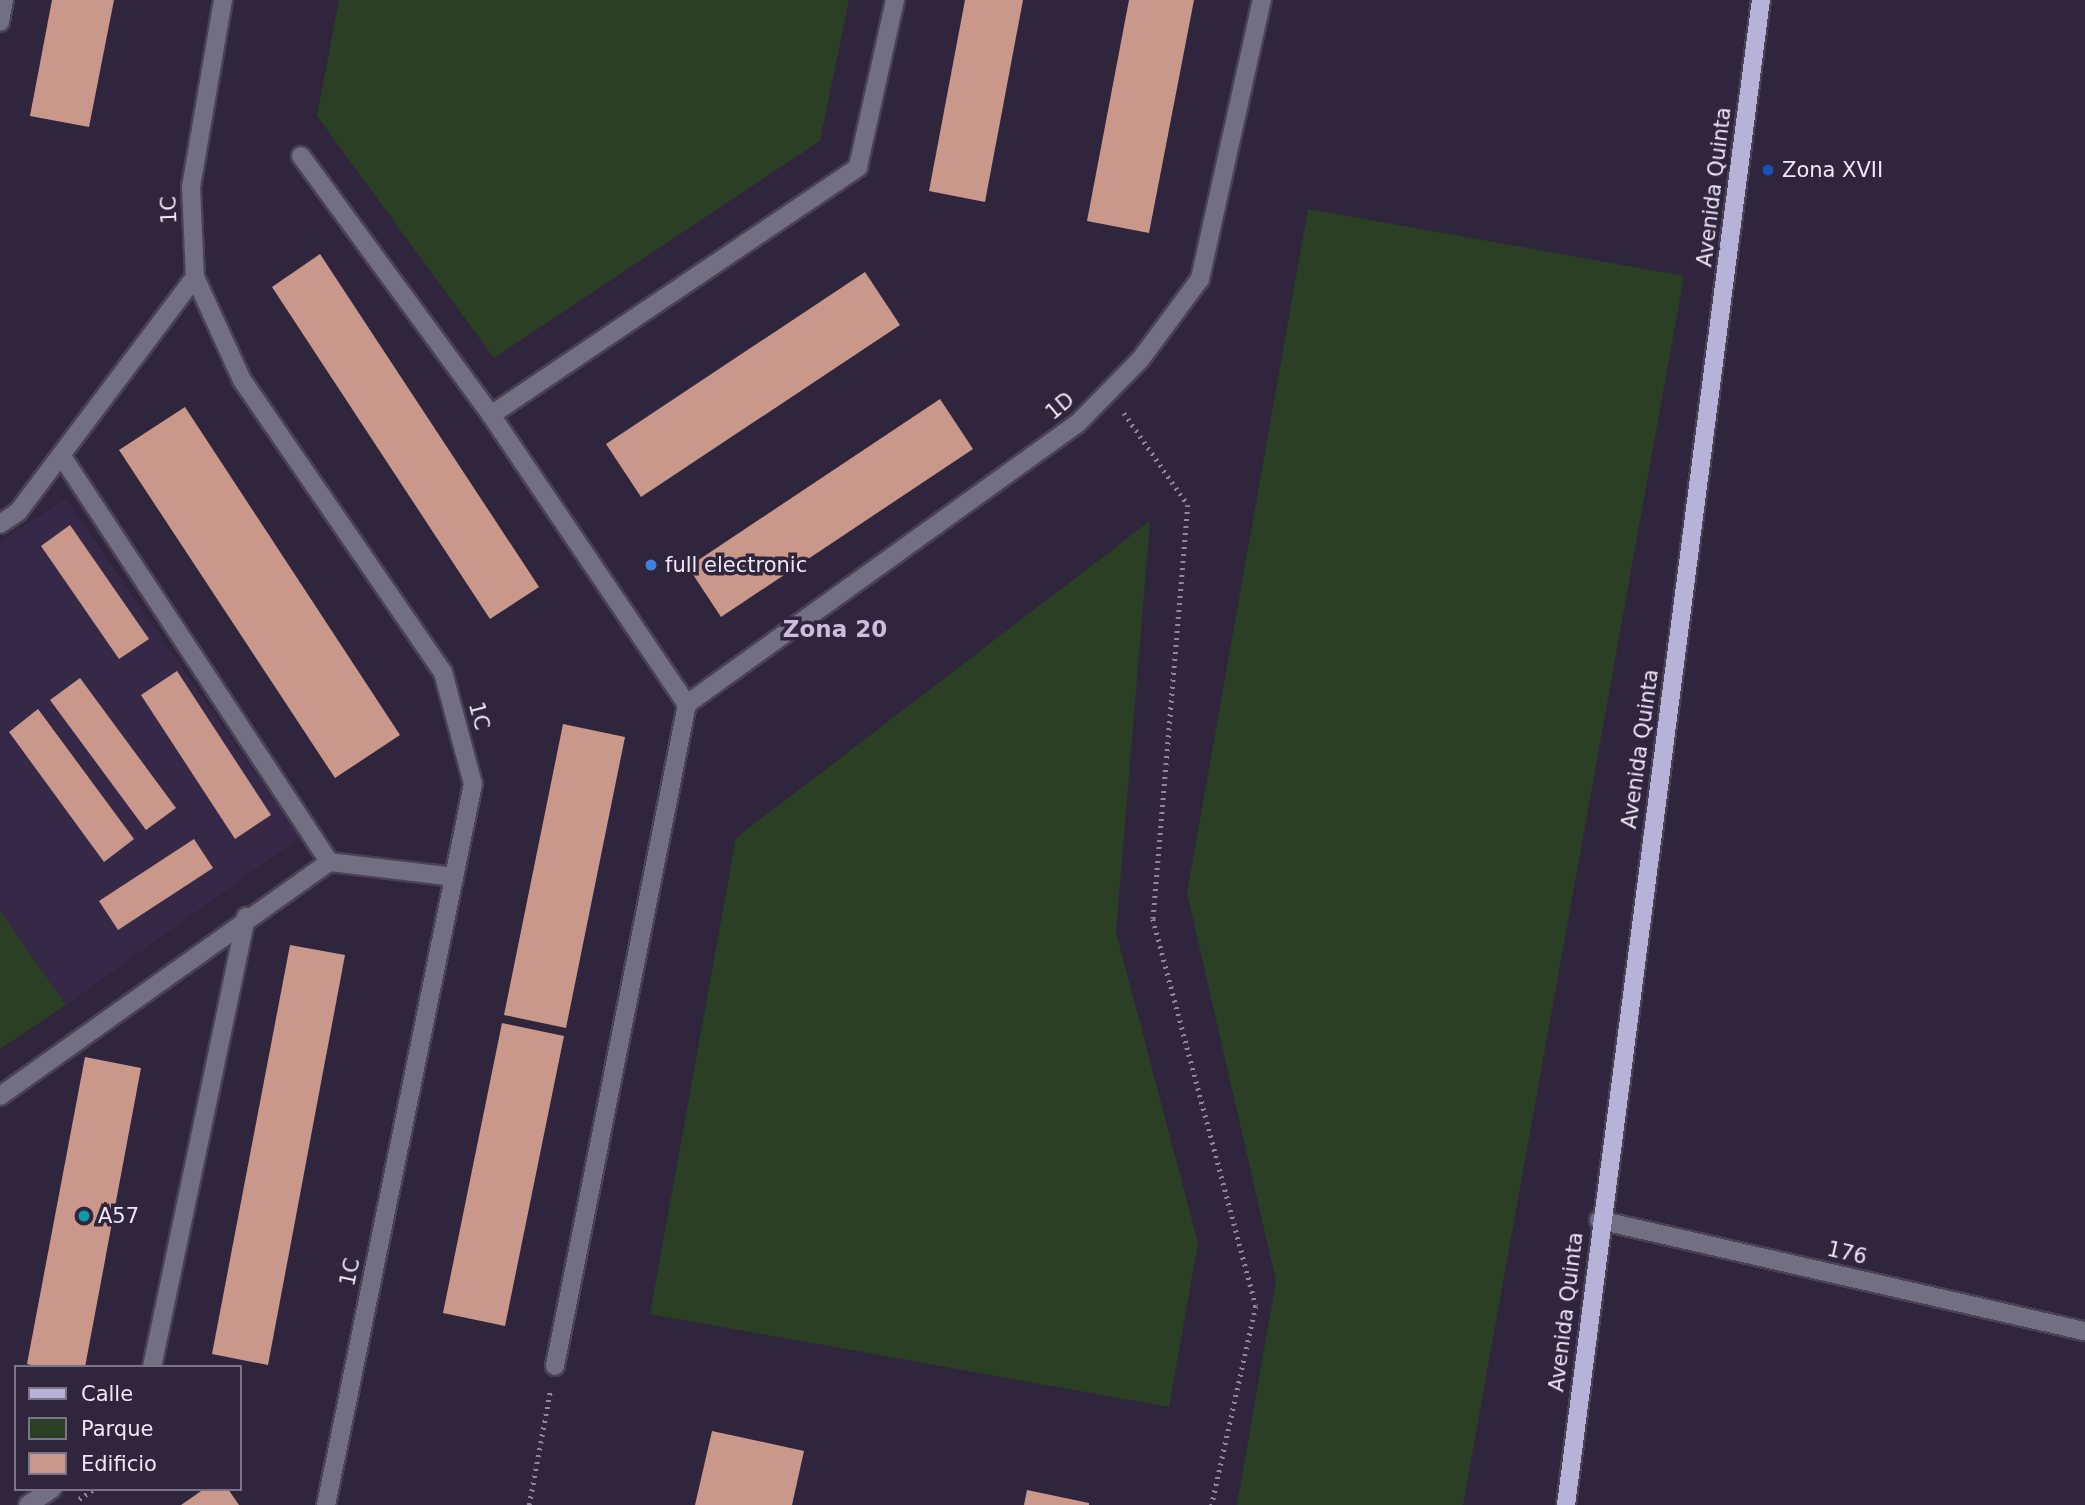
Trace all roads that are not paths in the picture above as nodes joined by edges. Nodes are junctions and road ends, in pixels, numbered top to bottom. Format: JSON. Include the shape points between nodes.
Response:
{"nodes":[{"id":1,"x":4,"y":0,"type":"edge"},
{"id":2,"x":223,"y":0,"type":"edge"},
{"id":3,"x":895,"y":0,"type":"edge"},
{"id":4,"x":1262,"y":0,"type":"edge"},
{"id":5,"x":1760,"y":0,"type":"edge"},
{"id":6,"x":0,"y":22,"type":"edge"},
{"id":7,"x":301,"y":156,"type":"dead end"},
{"id":8,"x":195,"y":277,"type":"junction"},
{"id":9,"x":491,"y":415,"type":"junction"},
{"id":10,"x":61,"y":456,"type":"junction"},
{"id":11,"x":0,"y":524,"type":"edge"},
{"id":12,"x":687,"y":704,"type":"junction"},
{"id":13,"x":329,"y":862,"type":"junction"},
{"id":14,"x":454,"y":877,"type":"junction"},
{"id":15,"x":246,"y":917,"type":"junction"},
{"id":16,"x":0,"y":1096,"type":"edge"},
{"id":17,"x":1600,"y":1220,"type":"junction"},
{"id":18,"x":2085,"y":1331,"type":"edge"},
{"id":19,"x":152,"y":1365,"type":"edge"},
{"id":20,"x":555,"y":1366,"type":"road end"},
{"id":21,"x":49,"y":1491,"type":"edge"},
{"id":22,"x":28,"y":1505,"type":"edge"},
{"id":23,"x":326,"y":1505,"type":"edge"},
{"id":24,"x":1566,"y":1505,"type":"edge"}],
"edges":[{"from":1,"to":6,"type":"street"},
{"from":2,"to":8,"type":"street","name":"1C","via":[[191,187]]},
{"from":3,"to":9,"type":"street","via":[[858,167]]},
{"from":4,"to":12,"type":"street","name":"1D","via":[[1200,279],[1109,392],[1077,424]]},
{"from":5,"to":17,"type":"main road","name":"Avenida Quinta"},
{"from":7,"to":9,"type":"street"},
{"from":8,"to":10,"type":"street"},
{"from":8,"to":14,"type":"street","name":"1C","via":[[242,380],[443,672],[473,784]]},
{"from":9,"to":12,"type":"street"},
{"from":10,"to":11,"type":"street","via":[[18,512]]},
{"from":10,"to":13,"type":"street"},
{"from":12,"to":20,"type":"street"},
{"from":13,"to":14,"type":"street"},
{"from":13,"to":15,"type":"street"},
{"from":14,"to":23,"type":"street","name":"1C"},
{"from":15,"to":16,"type":"street"},
{"from":15,"to":19,"type":"street"},
{"from":17,"to":18,"type":"street","name":"176"},
{"from":17,"to":24,"type":"main road","name":"Avenida Quinta"},
{"from":21,"to":22,"type":"street"}]}
